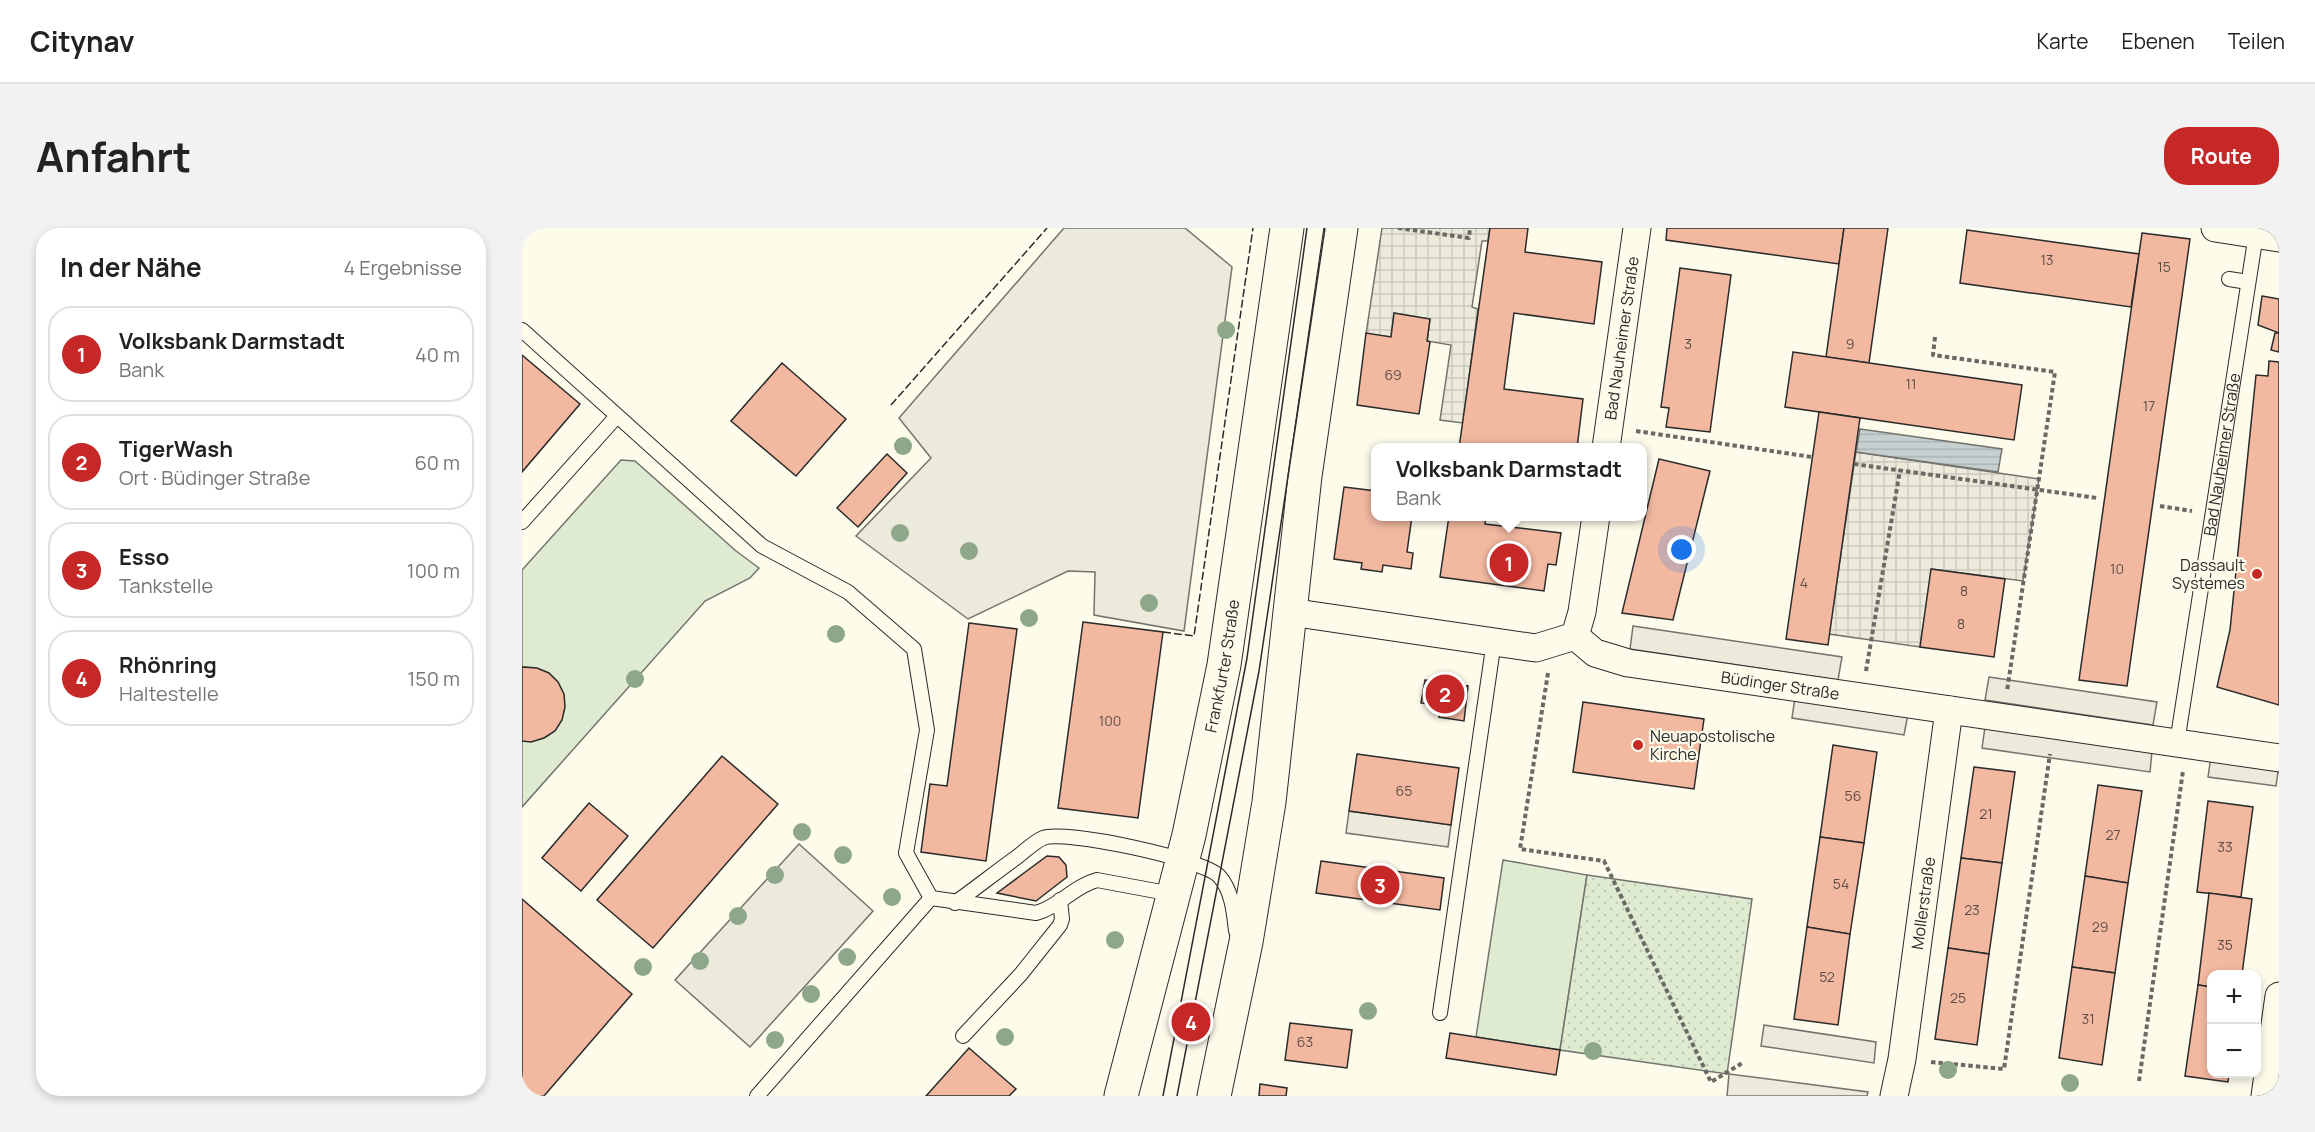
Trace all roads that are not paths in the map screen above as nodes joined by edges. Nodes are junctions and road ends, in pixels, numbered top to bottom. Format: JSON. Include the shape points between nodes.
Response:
{"nodes":[{"id":1,"x":1287,"y":228,"type":"edge"},
{"id":2,"x":1341,"y":228,"type":"edge"},
{"id":3,"x":1637,"y":228,"type":"edge"},
{"id":4,"x":2216,"y":228,"type":"edge"},
{"id":5,"x":2267,"y":236,"type":"edge"},
{"id":6,"x":2229,"y":279,"type":"dead end"},
{"id":7,"x":2248,"y":282,"type":"junction"},
{"id":8,"x":522,"y":330,"type":"edge"},
{"id":9,"x":617,"y":416,"type":"junction"},
{"id":10,"x":1614,"y":435,"type":"edge"},
{"id":11,"x":1595,"y":521,"type":"edge"},
{"id":12,"x":522,"y":522,"type":"edge"},
{"id":13,"x":1290,"y":612,"type":"junction"},
{"id":14,"x":1564,"y":639,"type":"junction"},
{"id":15,"x":1494,"y":641,"type":"junction"},
{"id":16,"x":1949,"y":710,"type":"junction"},
{"id":17,"x":2182,"y":744,"type":"junction"},
{"id":18,"x":2279,"y":758,"type":"edge"},
{"id":19,"x":1183,"y":859,"type":"junction"},
{"id":20,"x":1172,"y":894,"type":"junction"},
{"id":21,"x":931,"y":898,"type":"junction"},
{"id":22,"x":1060,"y":900,"type":"junction"},
{"id":23,"x":955,"y":903,"type":"junction"},
{"id":24,"x":1238,"y":974,"type":"junction"},
{"id":25,"x":2279,"y":996,"type":"edge"},
{"id":26,"x":1440,"y":1013,"type":"dead end"},
{"id":27,"x":963,"y":1036,"type":"dead end"},
{"id":28,"x":757,"y":1096,"type":"edge"},
{"id":29,"x":1121,"y":1096,"type":"edge"},
{"id":30,"x":1214,"y":1096,"type":"edge"},
{"id":31,"x":1894,"y":1096,"type":"edge"},
{"id":32,"x":2265,"y":1096,"type":"edge"}],
"edges":[{"from":1,"to":19,"type":"main road","name":"Frankfurter Straße","via":[[1224,665]]},
{"from":2,"to":13,"type":"main road","via":[[1305,476]]},
{"from":3,"to":10,"type":"street","name":"Bad Nauheimer Straße"},
{"from":4,"to":5,"type":"street","name":"Bad Nauheimer Straße"},
{"from":5,"to":7,"type":"lane","name":"Bad Nauheimer Straße"},
{"from":6,"to":7,"type":"lane"},
{"from":7,"to":17,"type":"lane","name":"Bad Nauheimer Straße"},
{"from":8,"to":9,"type":"lane"},
{"from":9,"to":12,"type":"lane"},
{"from":9,"to":21,"type":"lane","via":[[762,546],[848,592],[914,649],[927,730],[906,854]]},
{"from":11,"to":14,"type":"street","via":[[1582,612]]},
{"from":13,"to":15,"type":"street"},
{"from":13,"to":24,"type":"main road","via":[[1269,802]]},
{"from":14,"to":15,"type":"street","via":[[1536,648]]},
{"from":14,"to":16,"type":"street","name":"Büdinger Straße","via":[[1628,663]]},
{"from":15,"to":26,"type":"lane"},
{"from":16,"to":17,"type":"street","name":"Büdinger Straße"},
{"from":16,"to":31,"type":"street","name":"Mollerstraße"},
{"from":17,"to":18,"type":"street","name":"Büdinger Straße"},
{"from":19,"to":20,"type":"main road","name":"Frankfurter Straße"},
{"from":19,"to":23,"type":"lane","via":[[1052,835],[1042,838]]},
{"from":19,"to":24,"type":"lane","via":[[1208,867],[1228,891],[1235,921]]},
{"from":20,"to":22,"type":"lane","via":[[1097,880]]},
{"from":20,"to":29,"type":"main road","name":"Frankfurter Straße"},
{"from":21,"to":23,"type":"lane"},
{"from":21,"to":28,"type":"lane"},
{"from":22,"to":23,"type":"lane","via":[[1036,913]]},
{"from":22,"to":27,"type":"lane","via":[[1060,925]]},
{"from":24,"to":30,"type":"main road"},
{"from":25,"to":32,"type":"street"}]}
